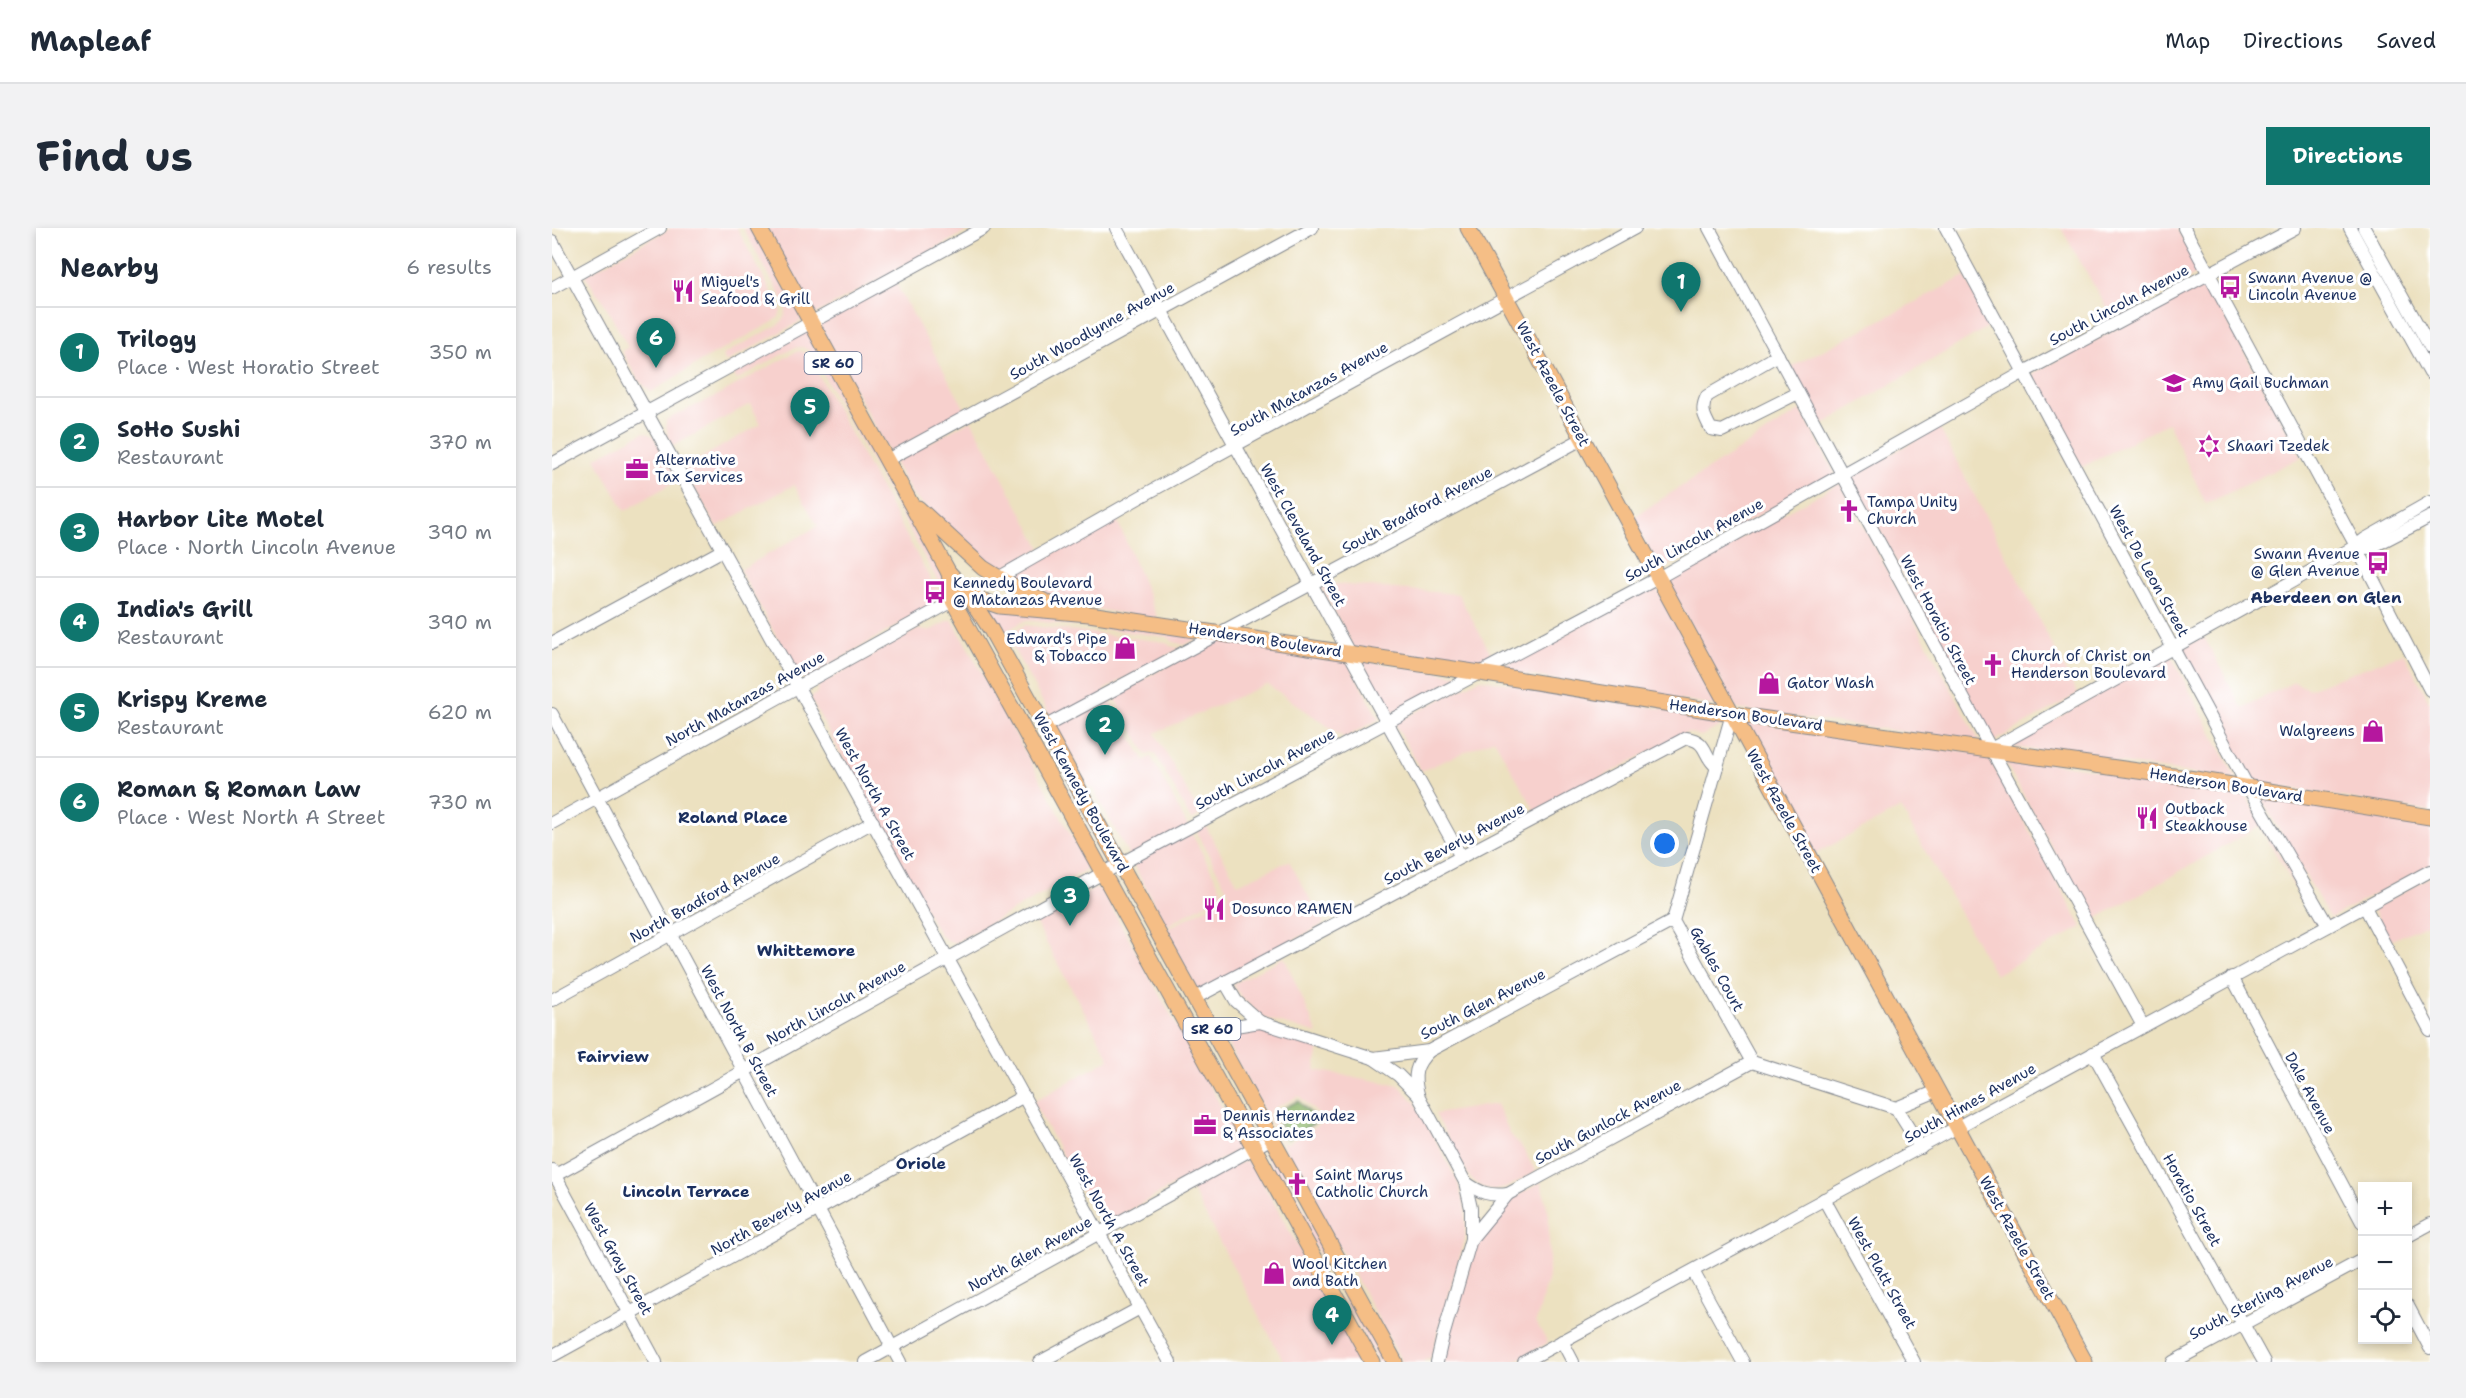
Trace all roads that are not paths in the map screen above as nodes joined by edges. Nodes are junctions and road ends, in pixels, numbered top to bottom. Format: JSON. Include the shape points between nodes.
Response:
{"nodes":[{"id":1,"x":660,"y":228,"type":"edge"},
{"id":2,"x":759,"y":228,"type":"edge"},
{"id":3,"x":984,"y":228,"type":"edge"},
{"id":4,"x":1116,"y":228,"type":"edge"},
{"id":5,"x":1312,"y":228,"type":"edge"},
{"id":6,"x":1468,"y":228,"type":"edge"},
{"id":7,"x":1635,"y":228,"type":"edge"},
{"id":8,"x":1709,"y":228,"type":"edge"},
{"id":9,"x":1946,"y":228,"type":"edge"},
{"id":10,"x":2184,"y":228,"type":"edge"},
{"id":11,"x":2295,"y":228,"type":"edge"},
{"id":12,"x":2350,"y":228,"type":"edge"},
{"id":13,"x":2364,"y":228,"type":"edge"},
{"id":14,"x":552,"y":241,"type":"edge"},
{"id":15,"x":2209,"y":273,"type":"junction"},
{"id":16,"x":572,"y":277,"type":"junction"},
{"id":17,"x":552,"y":288,"type":"edge"},
{"id":18,"x":1507,"y":299,"type":"junction"},
{"id":19,"x":1161,"y":309,"type":"junction"},
{"id":20,"x":811,"y":322,"type":"junction"},
{"id":21,"x":2418,"y":338,"type":"junction"},
{"id":22,"x":2430,"y":347,"type":"edge"},
{"id":23,"x":1778,"y":355,"type":"junction"},
{"id":24,"x":2024,"y":372,"type":"junction"},
{"id":25,"x":2430,"y":373,"type":"edge"},
{"id":26,"x":1798,"y":393,"type":"junction"},
{"id":27,"x":647,"y":411,"type":"junction"},
{"id":28,"x":1582,"y":439,"type":"junction"},
{"id":29,"x":1236,"y":446,"type":"junction"},
{"id":30,"x":887,"y":460,"type":"junction"},
{"id":31,"x":552,"y":464,"type":"edge"},
{"id":32,"x":1843,"y":475,"type":"junction"},
{"id":33,"x":908,"y":500,"type":"junction"},
{"id":34,"x":2430,"y":502,"type":"edge"},
{"id":35,"x":2430,"y":517,"type":"edge"},
{"id":36,"x":2356,"y":546,"type":"junction"},
{"id":37,"x":723,"y":550,"type":"junction"},
{"id":38,"x":949,"y":573,"type":"junction"},
{"id":39,"x":998,"y":578,"type":"junction"},
{"id":40,"x":1658,"y":578,"type":"junction"},
{"id":41,"x":1312,"y":583,"type":"junction"},
{"id":42,"x":952,"y":601,"type":"junction"},
{"id":43,"x":1062,"y":610,"type":"junction"},
{"id":44,"x":1217,"y":633,"type":"junction"},
{"id":45,"x":552,"y":643,"type":"edge"},
{"id":46,"x":2173,"y":646,"type":"junction"},
{"id":47,"x":1350,"y":653,"type":"junction"},
{"id":48,"x":1480,"y":673,"type":"junction"},
{"id":49,"x":799,"y":686,"type":"junction"},
{"id":50,"x":2430,"y":690,"type":"edge"},
{"id":51,"x":552,"y":714,"type":"edge"},
{"id":52,"x":1732,"y":714,"type":"junction"},
{"id":53,"x":1387,"y":721,"type":"junction"},
{"id":54,"x":1044,"y":727,"type":"junction"},
{"id":55,"x":1991,"y":749,"type":"junction"},
{"id":56,"x":1717,"y":767,"type":"junction"},
{"id":57,"x":2248,"y":787,"type":"junction"},
{"id":58,"x":597,"y":798,"type":"junction"},
{"id":59,"x":2430,"y":817,"type":"edge"},
{"id":60,"x":873,"y":822,"type":"junction"},
{"id":61,"x":552,"y":823,"type":"edge"},
{"id":62,"x":1461,"y":857,"type":"junction"},
{"id":63,"x":1121,"y":863,"type":"junction"},
{"id":64,"x":2430,"y":871,"type":"edge"},
{"id":65,"x":1103,"y":873,"type":"junction"},
{"id":66,"x":2365,"y":907,"type":"junction"},
{"id":67,"x":1673,"y":921,"type":"junction"},
{"id":68,"x":2328,"y":926,"type":"junction"},
{"id":69,"x":671,"y":934,"type":"junction"},
{"id":70,"x":948,"y":958,"type":"junction"},
{"id":71,"x":2232,"y":977,"type":"junction"},
{"id":72,"x":1225,"y":982,"type":"junction"},
{"id":73,"x":1195,"y":998,"type":"junction"},
{"id":74,"x":552,"y":1000,"type":"edge"},
{"id":75,"x":1260,"y":1022,"type":"junction"},
{"id":76,"x":2144,"y":1026,"type":"junction"},
{"id":77,"x":2430,"y":1030,"type":"edge"},
{"id":78,"x":1216,"y":1036,"type":"junction"},
{"id":79,"x":1429,"y":1051,"type":"junction"},
{"id":80,"x":2093,"y":1053,"type":"junction"},
{"id":81,"x":1373,"y":1058,"type":"junction"},
{"id":82,"x":1752,"y":1062,"type":"junction"},
{"id":83,"x":744,"y":1071,"type":"junction"},
{"id":84,"x":1936,"y":1091,"type":"junction"},
{"id":85,"x":1418,"y":1095,"type":"junction"},
{"id":86,"x":1024,"y":1096,"type":"junction"},
{"id":87,"x":1896,"y":1108,"type":"junction"},
{"id":88,"x":1956,"y":1128,"type":"junction"},
{"id":89,"x":1272,"y":1138,"type":"junction"},
{"id":90,"x":1254,"y":1148,"type":"junction"},
{"id":91,"x":1921,"y":1148,"type":"junction"},
{"id":92,"x":553,"y":1174,"type":"edge"},
{"id":93,"x":1465,"y":1182,"type":"junction"},
{"id":94,"x":1508,"y":1194,"type":"junction"},
{"id":95,"x":1824,"y":1199,"type":"junction"},
{"id":96,"x":818,"y":1210,"type":"junction"},
{"id":97,"x":2358,"y":1214,"type":"edge"},
{"id":98,"x":2430,"y":1224,"type":"edge"},
{"id":99,"x":1100,"y":1232,"type":"junction"},
{"id":100,"x":2412,"y":1234,"type":"edge"},
{"id":101,"x":1471,"y":1239,"type":"junction"},
{"id":102,"x":2358,"y":1262,"type":"edge"},
{"id":103,"x":1693,"y":1271,"type":"junction"},
{"id":104,"x":1140,"y":1308,"type":"junction"},
{"id":105,"x":630,"y":1313,"type":"junction"},
{"id":106,"x":2412,"y":1314,"type":"edge"},
{"id":107,"x":2244,"y":1324,"type":"junction"},
{"id":108,"x":1562,"y":1341,"type":"junction"},
{"id":109,"x":892,"y":1347,"type":"junction"},
{"id":110,"x":2430,"y":1348,"type":"edge"},
{"id":111,"x":552,"y":1356,"type":"edge"},
{"id":112,"x":1436,"y":1361,"type":"edge"},
{"id":113,"x":657,"y":1362,"type":"edge"},
{"id":114,"x":865,"y":1362,"type":"edge"},
{"id":115,"x":900,"y":1362,"type":"edge"},
{"id":116,"x":1040,"y":1362,"type":"edge"},
{"id":117,"x":1170,"y":1362,"type":"edge"},
{"id":118,"x":1372,"y":1362,"type":"edge"},
{"id":119,"x":1395,"y":1362,"type":"edge"},
{"id":120,"x":1524,"y":1362,"type":"edge"},
{"id":121,"x":1573,"y":1362,"type":"edge"},
{"id":122,"x":1743,"y":1362,"type":"edge"},
{"id":123,"x":1914,"y":1362,"type":"edge"},
{"id":124,"x":2085,"y":1362,"type":"edge"},
{"id":125,"x":2173,"y":1362,"type":"edge"},
{"id":126,"x":2264,"y":1362,"type":"edge"}],
"edges":[{"from":1,"to":16,"type":"street"},
{"from":2,"to":20,"type":"main road","name":"West Kennedy Boulevard","number":"SR 60"},
{"from":3,"to":20,"type":"street"},
{"from":4,"to":19,"type":"street","name":"West Cleveland Street"},
{"from":5,"to":19,"type":"street","name":"South Woodlynne Avenue"},
{"from":6,"to":18,"type":"main road","name":"West Azeele Street"},
{"from":7,"to":18,"type":"street","name":"South Matanzas Avenue"},
{"from":8,"to":23,"type":"street","name":"West Horatio Street"},
{"from":9,"to":24,"type":"street","name":"West De Leon Street"},
{"from":10,"to":15,"type":"street"},
{"from":11,"to":15,"type":"street","name":"South Lincoln Avenue"},
{"from":12,"to":21,"type":"street"},
{"from":13,"to":21,"type":"street"},
{"from":14,"to":16,"type":"street","name":"West North A Street"},
{"from":15,"to":24,"type":"street","name":"South Lincoln Avenue"},
{"from":15,"to":36,"type":"street"},
{"from":16,"to":17,"type":"street"},
{"from":16,"to":27,"type":"street","name":"West North A Street"},
{"from":18,"to":28,"type":"main road","name":"West Azeele Street"},
{"from":18,"to":29,"type":"street","name":"South Matanzas Avenue"},
{"from":19,"to":29,"type":"street","name":"West Cleveland Street"},
{"from":19,"to":30,"type":"street","name":"South Woodlynne Avenue"},
{"from":20,"to":27,"type":"street"},
{"from":20,"to":30,"type":"main road","name":"West Kennedy Boulevard","number":"SR 60"},
{"from":21,"to":22,"type":"street"},
{"from":21,"to":25,"type":"street"},
{"from":23,"to":26,"type":"street","name":"West Horatio Street"},
{"from":23,"to":26,"type":"street","via":[[1707,396],[1703,414],[1711,429],[1722,431]]},
{"from":24,"to":32,"type":"street","name":"South Lincoln Avenue"},
{"from":24,"to":46,"type":"street","name":"West De Leon Street"},
{"from":26,"to":32,"type":"street","name":"West Horatio Street"},
{"from":27,"to":31,"type":"street"},
{"from":27,"to":37,"type":"street","name":"West North A Street"},
{"from":28,"to":40,"type":"main road","name":"West Azeele Street"},
{"from":28,"to":41,"type":"street","name":"South Bradford Avenue"},
{"from":29,"to":39,"type":"street","name":"South Matanzas Avenue"},
{"from":29,"to":41,"type":"street","name":"West Cleveland Street"},
{"from":30,"to":33,"type":"main road","name":"West Kennedy Boulevard","number":"SR 60"},
{"from":32,"to":40,"type":"street","name":"South Lincoln Avenue"},
{"from":32,"to":55,"type":"street","name":"West Horatio Street"},
{"from":33,"to":38,"type":"main road","name":"West Kennedy Boulevard","number":"SR 60"},
{"from":33,"to":39,"type":"main road","name":"Henderson Boulevard"},
{"from":34,"to":36,"type":"street"},
{"from":35,"to":36,"type":"street","via":[[2370,548]]},
{"from":36,"to":46,"type":"street"},
{"from":36,"to":50,"type":"street"},
{"from":37,"to":45,"type":"street"},
{"from":37,"to":49,"type":"street","name":"West North A Street"},
{"from":38,"to":42,"type":"main road","number":"SR 60"},
{"from":38,"to":43,"type":"main road","name":"Henderson Boulevard","via":[[965,589],[992,605]]},
{"from":38,"to":54,"type":"main road","name":"West Kennedy Boulevard","number":"SR 60","via":[[991,630]]},
{"from":39,"to":43,"type":"main road","name":"Henderson Boulevard"},
{"from":40,"to":48,"type":"street","name":"South Lincoln Avenue"},
{"from":40,"to":52,"type":"main road","name":"West Azeele Street"},
{"from":41,"to":44,"type":"street","name":"South Bradford Avenue"},
{"from":41,"to":47,"type":"street","name":"West Cleveland Street"},
{"from":42,"to":49,"type":"street","name":"North Matanzas Avenue"},
{"from":42,"to":65,"type":"main road","name":"West Kennedy Boulevard","number":"SR 60"},
{"from":43,"to":44,"type":"main road","name":"Henderson Boulevard"},
{"from":44,"to":47,"type":"main road","name":"Henderson Boulevard"},
{"from":44,"to":54,"type":"street","name":"South Bradford Avenue"},
{"from":46,"to":55,"type":"street"},
{"from":46,"to":57,"type":"street","name":"West De Leon Street"},
{"from":47,"to":48,"type":"main road","name":"Henderson Boulevard"},
{"from":47,"to":53,"type":"street","name":"West Cleveland Street"},
{"from":48,"to":52,"type":"main road","name":"Henderson Boulevard"},
{"from":48,"to":53,"type":"street","name":"South Lincoln Avenue"},
{"from":49,"to":58,"type":"street","name":"North Matanzas Avenue"},
{"from":49,"to":60,"type":"street","name":"West North A Street"},
{"from":51,"to":58,"type":"street","name":"West North B Street"},
{"from":52,"to":55,"type":"main road","name":"Henderson Boulevard"},
{"from":52,"to":56,"type":"street","name":"Gables Court"},
{"from":52,"to":84,"type":"main road","name":"West Azeele Street"},
{"from":53,"to":62,"type":"street","name":"West Cleveland Street"},
{"from":53,"to":63,"type":"street","name":"South Lincoln Avenue"},
{"from":54,"to":63,"type":"main road","name":"West Kennedy Boulevard","number":"SR 60"},
{"from":55,"to":57,"type":"main road","name":"Henderson Boulevard"},
{"from":55,"to":76,"type":"street","name":"West Horatio Street"},
{"from":56,"to":62,"type":"street","name":"South Beverly Avenue","via":[[1710,762],[1703,746],[1686,738]]},
{"from":56,"to":67,"type":"street","name":"Gables Court"},
{"from":57,"to":59,"type":"main road","name":"Henderson Boulevard"},
{"from":57,"to":68,"type":"street","name":"West De Leon Street"},
{"from":58,"to":61,"type":"street","name":"North Matanzas Avenue"},
{"from":58,"to":69,"type":"street","name":"West North B Street"},
{"from":60,"to":69,"type":"street","name":"North Bradford Avenue"},
{"from":60,"to":70,"type":"street","name":"West North A Street"},
{"from":62,"to":72,"type":"street","name":"South Beverly Avenue"},
{"from":63,"to":65,"type":"street","name":"South Lincoln Avenue"},
{"from":63,"to":73,"type":"main road","name":"West Kennedy Boulevard","number":"SR 60"},
{"from":64,"to":66,"type":"street","name":"South Himes Avenue"},
{"from":65,"to":70,"type":"street","name":"North Lincoln Avenue"},
{"from":65,"to":90,"type":"main road","name":"West Kennedy Boulevard","number":"SR 60"},
{"from":66,"to":68,"type":"street","name":"South Himes Avenue"},
{"from":66,"to":77,"type":"street"},
{"from":67,"to":79,"type":"street","name":"South Glen Avenue"},
{"from":67,"to":82,"type":"street","name":"Gables Court"},
{"from":68,"to":71,"type":"street","name":"South Himes Avenue"},
{"from":69,"to":74,"type":"street","name":"North Bradford Avenue"},
{"from":69,"to":83,"type":"street","name":"West North B Street"},
{"from":70,"to":83,"type":"street","name":"North Lincoln Avenue"},
{"from":70,"to":86,"type":"street","name":"West North A Street"},
{"from":71,"to":76,"type":"street","name":"South Himes Avenue"},
{"from":71,"to":97,"type":"street","name":"Dale Avenue"},
{"from":72,"to":73,"type":"street","name":"South Beverly Avenue"},
{"from":72,"to":75,"type":"street","name":"South Glen Avenue","via":[[1236,1001]]},
{"from":73,"to":78,"type":"main road","name":"West Kennedy Boulevard","number":"SR 60"},
{"from":75,"to":78,"type":"street","name":"South Glen Avenue","via":[[1235,1026]]},
{"from":75,"to":81,"type":"street","name":"South Glen Avenue"},
{"from":76,"to":80,"type":"street","name":"South Himes Avenue"},
{"from":78,"to":89,"type":"main road","name":"West Kennedy Boulevard","number":"SR 60"},
{"from":79,"to":81,"type":"street","name":"South Glen Avenue"},
{"from":79,"to":85,"type":"street","via":[[1416,1068]]},
{"from":80,"to":88,"type":"street","name":"South Himes Avenue"},
{"from":80,"to":107,"type":"street","name":"Horatio Street"},
{"from":81,"to":85,"type":"street"},
{"from":82,"to":87,"type":"street"},
{"from":82,"to":94,"type":"street","name":"South Gunlock Avenue"},
{"from":83,"to":92,"type":"street","name":"North Lincoln Avenue"},
{"from":83,"to":96,"type":"street","name":"West North B Street"},
{"from":84,"to":87,"type":"street"},
{"from":84,"to":88,"type":"main road","name":"West Azeele Street"},
{"from":85,"to":93,"type":"street"},
{"from":86,"to":96,"type":"street","name":"North Beverly Avenue"},
{"from":86,"to":99,"type":"street","name":"West North A Street"},
{"from":87,"to":91,"type":"street"},
{"from":88,"to":91,"type":"street","name":"South Himes Avenue"},
{"from":88,"to":124,"type":"main road","name":"West Azeele Street"},
{"from":89,"to":90,"type":"street","name":"North Glen Avenue"},
{"from":89,"to":119,"type":"main road","name":"West Kennedy Boulevard","number":"SR 60"},
{"from":90,"to":99,"type":"street","name":"North Glen Avenue"},
{"from":90,"to":118,"type":"main road","name":"West Kennedy Boulevard","number":"SR 60"},
{"from":91,"to":95,"type":"street","name":"South Himes Avenue"},
{"from":92,"to":105,"type":"street","name":"West Gray Street"},
{"from":93,"to":94,"type":"street","via":[[1491,1196]]},
{"from":93,"to":101,"type":"street","via":[[1471,1208]]},
{"from":94,"to":101,"type":"street","name":"South Gunlock Avenue"},
{"from":95,"to":103,"type":"street","name":"South Himes Avenue"},
{"from":95,"to":123,"type":"street","name":"West Platt Street"},
{"from":96,"to":105,"type":"street","name":"North Beverly Avenue"},
{"from":96,"to":109,"type":"street","name":"West North B Street"},
{"from":98,"to":100,"type":"street"},
{"from":99,"to":104,"type":"street","name":"West North A Street"},
{"from":99,"to":109,"type":"street","name":"North Glen Avenue"},
{"from":101,"to":112,"type":"street","name":"South Gunlock Avenue"},
{"from":102,"to":107,"type":"street","name":"South Sterling Avenue"},
{"from":103,"to":108,"type":"street","name":"South Himes Avenue"},
{"from":103,"to":122,"type":"street"},
{"from":104,"to":116,"type":"street"},
{"from":104,"to":117,"type":"street","name":"West North A Street"},
{"from":105,"to":111,"type":"street","name":"North Beverly Avenue"},
{"from":105,"to":113,"type":"street","name":"West Gray Street"},
{"from":106,"to":110,"type":"street"},
{"from":107,"to":125,"type":"street","name":"South Sterling Avenue"},
{"from":107,"to":126,"type":"street","name":"Horatio Street"},
{"from":108,"to":120,"type":"street","name":"South Himes Avenue"},
{"from":108,"to":121,"type":"street"},
{"from":109,"to":114,"type":"street","name":"North Glen Avenue"},
{"from":109,"to":115,"type":"street","name":"West North B Street"}]}
